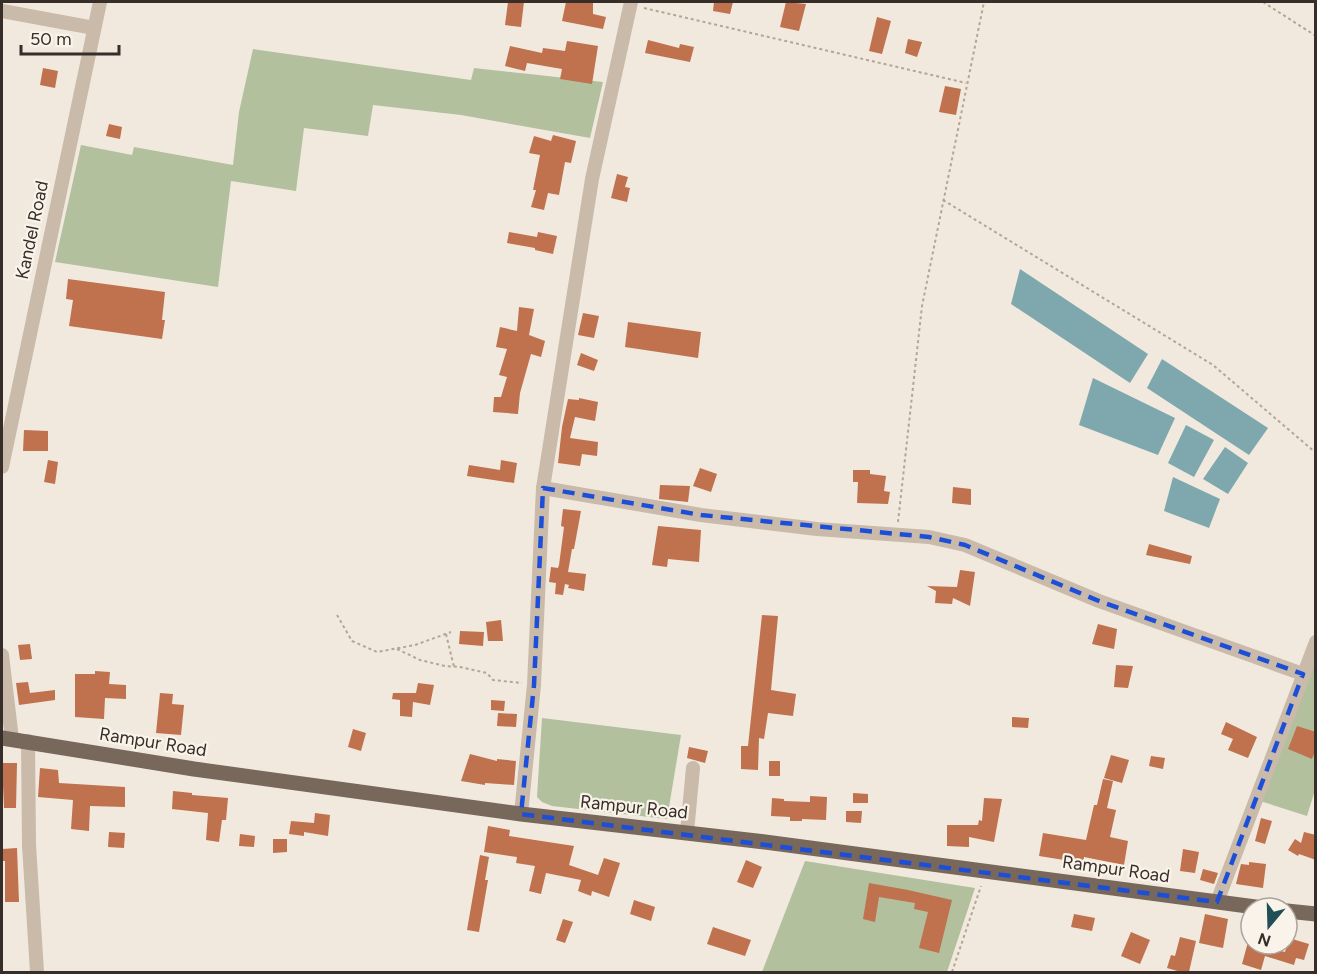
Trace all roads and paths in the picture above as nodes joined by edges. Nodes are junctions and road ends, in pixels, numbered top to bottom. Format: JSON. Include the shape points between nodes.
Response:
{"nodes":[{"id":1,"x":99,"y":2,"type":"edge"},
{"id":2,"x":984,"y":2,"type":"edge"},
{"id":3,"x":1263,"y":2,"type":"edge"},
{"id":4,"x":630,"y":3,"type":"edge"},
{"id":5,"x":2,"y":11,"type":"edge"},
{"id":6,"x":94,"y":28,"type":"junction"},
{"id":7,"x":1316,"y":36,"type":"edge"},
{"id":8,"x":966,"y":83,"type":"junction"},
{"id":9,"x":943,"y":200,"type":"junction"},
{"id":10,"x":1316,"y":453,"type":"edge"},
{"id":11,"x":2,"y":467,"type":"edge"},
{"id":12,"x":543,"y":488,"type":"junction"},
{"id":13,"x":897,"y":534,"type":"junction"},
{"id":14,"x":337,"y":615,"type":"dead end"},
{"id":15,"x":451,"y":632,"type":"dead end"},
{"id":16,"x":446,"y":634,"type":"junction"},
{"id":17,"x":1316,"y":642,"type":"edge"},
{"id":18,"x":397,"y":649,"type":"junction"},
{"id":19,"x":2,"y":655,"type":"edge"},
{"id":20,"x":454,"y":666,"type":"junction"},
{"id":21,"x":1303,"y":674,"type":"junction"},
{"id":22,"x":534,"y":685,"type":"junction"},
{"id":23,"x":7,"y":738,"type":"edge"},
{"id":24,"x":28,"y":741,"type":"junction"},
{"id":25,"x":693,"y":768,"type":"dead end"},
{"id":26,"x":521,"y":814,"type":"junction"},
{"id":27,"x":687,"y":832,"type":"junction"},
{"id":28,"x":986,"y":872,"type":"junction"},
{"id":29,"x":1217,"y":902,"type":"junction"},
{"id":30,"x":1239,"y":905,"type":"edge"},
{"id":31,"x":1299,"y":912,"type":"edge"},
{"id":32,"x":1316,"y":914,"type":"edge"},
{"id":33,"x":37,"y":972,"type":"edge"},
{"id":34,"x":952,"y":972,"type":"edge"}],
"edges":[{"from":1,"to":6,"type":"street","name":"Kandel Road"},
{"from":2,"to":8,"type":"path"},
{"from":3,"to":7,"type":"path"},
{"from":4,"to":8,"type":"path"},
{"from":4,"to":12,"type":"street","via":[[592,178]]},
{"from":5,"to":6,"type":"street"},
{"from":6,"to":11,"type":"street","name":"Kandel Road"},
{"from":8,"to":9,"type":"path"},
{"from":9,"to":10,"type":"path","via":[[1213,365]]},
{"from":9,"to":13,"type":"path","via":[[922,306]]},
{"from":12,"to":13,"type":"street","via":[[700,515]]},
{"from":12,"to":22,"type":"street"},
{"from":13,"to":21,"type":"street","via":[[965,544],[1098,601]]},
{"from":14,"to":18,"type":"path","via":[[352,641],[377,652]]},
{"from":15,"to":16,"type":"path"},
{"from":16,"to":18,"type":"path"},
{"from":16,"to":20,"type":"path"},
{"from":17,"to":21,"type":"street"},
{"from":18,"to":20,"type":"path","via":[[420,660]]},
{"from":19,"to":23,"type":"street"},
{"from":20,"to":22,"type":"path","via":[[487,673],[493,680]]},
{"from":21,"to":29,"type":"street"},
{"from":22,"to":26,"type":"street"},
{"from":23,"to":24,"type":"main road","name":"Rampur Road"},
{"from":24,"to":26,"type":"main road","name":"Rampur Road","via":[[194,769]]},
{"from":24,"to":33,"type":"street","via":[[29,845]]},
{"from":25,"to":27,"type":"street"},
{"from":26,"to":27,"type":"main road","name":"Rampur Road"},
{"from":27,"to":28,"type":"main road","name":"Rampur Road"},
{"from":28,"to":29,"type":"main road","name":"Rampur Road"},
{"from":28,"to":34,"type":"path"},
{"from":29,"to":30,"type":"main road","name":"Rampur Road"},
{"from":31,"to":32,"type":"main road"}]}
